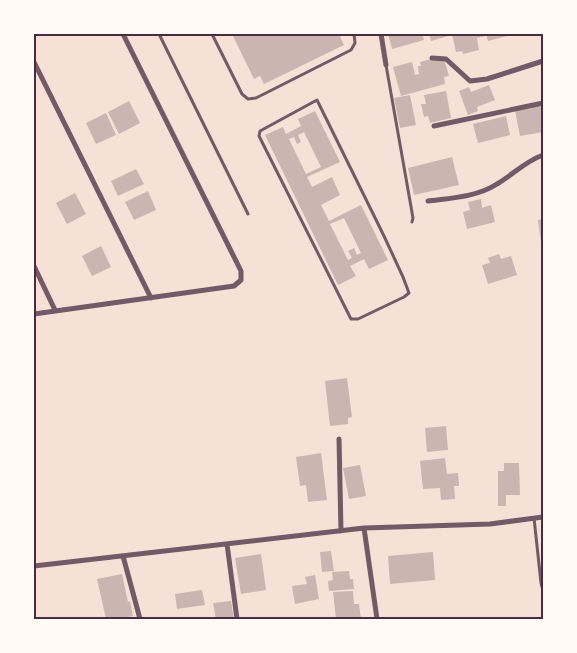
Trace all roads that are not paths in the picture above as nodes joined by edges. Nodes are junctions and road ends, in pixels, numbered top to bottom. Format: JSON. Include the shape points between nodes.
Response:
{"nodes":[{"id":1,"x":123,"y":34,"type":"edge"},
{"id":2,"x":159,"y":34,"type":"edge"},
{"id":3,"x":212,"y":34,"type":"edge"},
{"id":4,"x":354,"y":34,"type":"edge"},
{"id":5,"x":381,"y":34,"type":"edge"},
{"id":6,"x":432,"y":58,"type":"dead end"},
{"id":7,"x":543,"y":61,"type":"edge"},
{"id":8,"x":34,"y":62,"type":"edge"},
{"id":9,"x":386,"y":65,"type":"joint"},
{"id":10,"x":317,"y":100,"type":"joint"},
{"id":11,"x":543,"y":102,"type":"edge"},
{"id":12,"x":434,"y":126,"type":"dead end"},
{"id":13,"x":543,"y":155,"type":"edge"},
{"id":14,"x":428,"y":201,"type":"dead end"},
{"id":15,"x":248,"y":214,"type":"dead end"},
{"id":16,"x":412,"y":222,"type":"dead end"},
{"id":17,"x":34,"y":266,"type":"edge"},
{"id":18,"x":151,"y":298,"type":"junction"},
{"id":19,"x":55,"y":310,"type":"junction"},
{"id":20,"x":34,"y":314,"type":"edge"},
{"id":21,"x":339,"y":439,"type":"dead end"},
{"id":22,"x":543,"y":517,"type":"edge"},
{"id":23,"x":534,"y":518,"type":"junction"},
{"id":24,"x":364,"y":528,"type":"junction"},
{"id":25,"x":341,"y":531,"type":"junction"},
{"id":26,"x":227,"y":544,"type":"junction"},
{"id":27,"x":123,"y":556,"type":"junction"},
{"id":28,"x":34,"y":566,"type":"edge"},
{"id":29,"x":543,"y":591,"type":"edge"},
{"id":30,"x":140,"y":619,"type":"edge"},
{"id":31,"x":237,"y":619,"type":"edge"},
{"id":32,"x":377,"y":619,"type":"edge"}],
"edges":[{"from":1,"to":18,"type":"street","via":[[241,271],[241,280],[234,286]]},
{"from":2,"to":15,"type":"lane"},
{"from":3,"to":4,"type":"lane","via":[[242,94],[256,98],[351,50],[355,43]]},
{"from":5,"to":9,"type":"street"},
{"from":6,"to":7,"type":"street","via":[[446,59],[470,81],[487,79]]},
{"from":8,"to":18,"type":"street"},
{"from":9,"to":16,"type":"lane"},
{"from":10,"to":10,"type":"lane","via":[[384,236],[408,293],[358,319],[351,319],[259,136],[260,131]]},
{"from":11,"to":12,"type":"street"},
{"from":13,"to":14,"type":"street","via":[[530,160],[496,185],[471,194]]},
{"from":17,"to":19,"type":"street"},
{"from":18,"to":19,"type":"street"},
{"from":19,"to":20,"type":"street"},
{"from":21,"to":25,"type":"street"},
{"from":22,"to":23,"type":"street"},
{"from":23,"to":24,"type":"street","via":[[490,524]]},
{"from":23,"to":29,"type":"lane"},
{"from":24,"to":25,"type":"street"},
{"from":24,"to":32,"type":"street"},
{"from":25,"to":26,"type":"street"},
{"from":26,"to":27,"type":"street"},
{"from":26,"to":31,"type":"street"},
{"from":27,"to":28,"type":"street"},
{"from":27,"to":30,"type":"street"}]}
